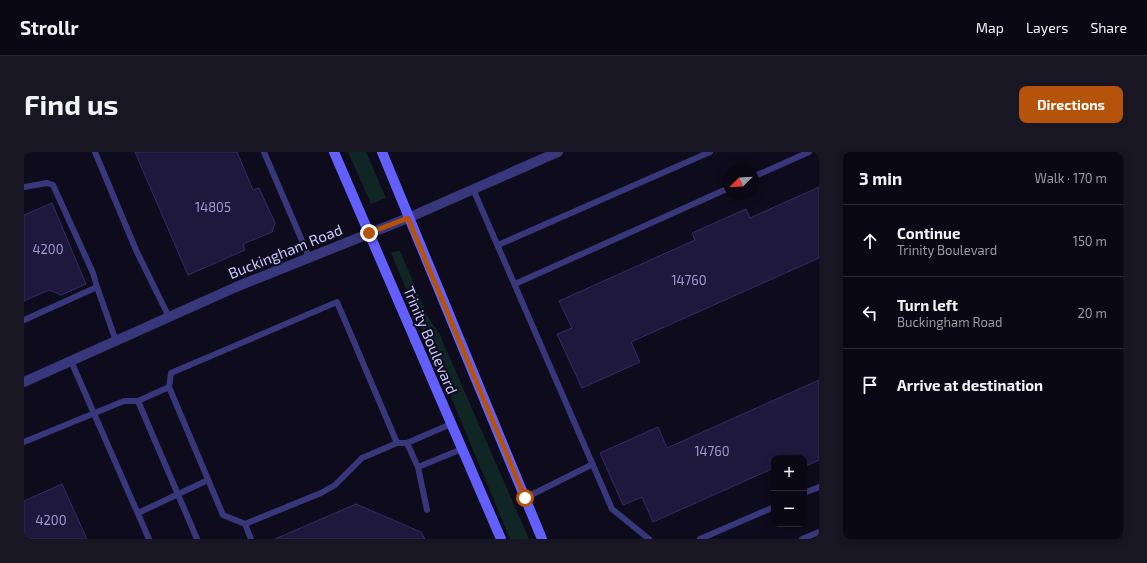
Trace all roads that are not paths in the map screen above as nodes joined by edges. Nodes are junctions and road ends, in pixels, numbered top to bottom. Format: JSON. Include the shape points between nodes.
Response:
{"nodes":[{"id":1,"x":95,"y":152,"type":"edge"},
{"id":2,"x":264,"y":152,"type":"edge"},
{"id":3,"x":334,"y":152,"type":"edge"},
{"id":4,"x":382,"y":152,"type":"edge"},
{"id":5,"x":558,"y":152,"type":"edge"},
{"id":6,"x":710,"y":152,"type":"edge"},
{"id":7,"x":809,"y":152,"type":"edge"},
{"id":8,"x":759,"y":174,"type":"edge"},
{"id":9,"x":24,"y":187,"type":"edge"},
{"id":10,"x":473,"y":189,"type":"junction"},
{"id":11,"x":723,"y":191,"type":"edge"},
{"id":12,"x":408,"y":218,"type":"junction"},
{"id":13,"x":369,"y":233,"type":"junction"},
{"id":14,"x":498,"y":245,"type":"junction"},
{"id":15,"x":309,"y":258,"type":"junction"},
{"id":16,"x":515,"y":284,"type":"junction"},
{"id":17,"x":97,"y":287,"type":"junction"},
{"id":18,"x":169,"y":317,"type":"junction"},
{"id":19,"x":24,"y":320,"type":"edge"},
{"id":20,"x":116,"y":341,"type":"junction"},
{"id":21,"x":71,"y":361,"type":"junction"},
{"id":22,"x":24,"y":382,"type":"edge"},
{"id":23,"x":169,"y":387,"type":"junction"},
{"id":24,"x":138,"y":401,"type":"junction"},
{"id":25,"x":93,"y":412,"type":"junction"},
{"id":26,"x":451,"y":424,"type":"junction"},
{"id":27,"x":24,"y":442,"type":"edge"},
{"id":28,"x":397,"y":443,"type":"junction"},
{"id":29,"x":407,"y":443,"type":"junction"},
{"id":30,"x":462,"y":449,"type":"junction"},
{"id":31,"x":593,"y":464,"type":"junction"},
{"id":32,"x":418,"y":467,"type":"junction"},
{"id":33,"x":208,"y":480,"type":"junction"},
{"id":34,"x":819,"y":487,"type":"edge"},
{"id":35,"x":807,"y":492,"type":"edge"},
{"id":36,"x":178,"y":494,"type":"junction"},
{"id":37,"x":525,"y":498,"type":"junction"},
{"id":38,"x":771,"y":508,"type":"edge"},
{"id":39,"x":427,"y":510,"type":"dead end"},
{"id":40,"x":138,"y":513,"type":"junction"},
{"id":41,"x":245,"y":524,"type":"junction"},
{"id":42,"x":819,"y":532,"type":"edge"},
{"id":43,"x":149,"y":539,"type":"edge"},
{"id":44,"x":197,"y":539,"type":"edge"},
{"id":45,"x":251,"y":539,"type":"edge"},
{"id":46,"x":501,"y":539,"type":"edge"},
{"id":47,"x":542,"y":539,"type":"edge"},
{"id":48,"x":649,"y":539,"type":"edge"},
{"id":49,"x":700,"y":539,"type":"edge"},
{"id":50,"x":802,"y":539,"type":"edge"}],
"edges":[{"from":1,"to":18,"type":"lane","via":[[136,250]]},
{"from":2,"to":15,"type":"lane"},
{"from":3,"to":13,"type":"main road","name":"Trinity Boulevard"},
{"from":4,"to":12,"type":"main road","name":"Trinity Boulevard"},
{"from":5,"to":10,"type":"street","name":"Buckingham Road"},
{"from":6,"to":14,"type":"lane"},
{"from":7,"to":8,"type":"lane"},
{"from":9,"to":17,"type":"lane","via":[[47,183],[54,185]]},
{"from":10,"to":12,"type":"street","name":"Buckingham Road"},
{"from":10,"to":14,"type":"lane"},
{"from":11,"to":16,"type":"lane"},
{"from":12,"to":13,"type":"street","name":"Buckingham Road"},
{"from":12,"to":37,"type":"main road","name":"Trinity Boulevard"},
{"from":13,"to":15,"type":"street","name":"Buckingham Road"},
{"from":13,"to":26,"type":"main road","name":"Trinity Boulevard"},
{"from":14,"to":16,"type":"lane"},
{"from":15,"to":18,"type":"street","name":"Buckingham Road"},
{"from":16,"to":31,"type":"lane"},
{"from":17,"to":19,"type":"lane"},
{"from":17,"to":20,"type":"lane"},
{"from":18,"to":20,"type":"street","name":"Buckingham Road"},
{"from":20,"to":21,"type":"street","name":"Buckingham Road"},
{"from":21,"to":22,"type":"street","name":"Buckingham Road"},
{"from":21,"to":25,"type":"lane"},
{"from":23,"to":24,"type":"lane"},
{"from":23,"to":28,"type":"lane","via":[[171,373],[337,302]]},
{"from":23,"to":33,"type":"lane"},
{"from":24,"to":25,"type":"lane","via":[[124,401]]},
{"from":24,"to":36,"type":"lane"},
{"from":25,"to":27,"type":"lane"},
{"from":25,"to":40,"type":"lane"},
{"from":26,"to":29,"type":"lane"},
{"from":26,"to":30,"type":"main road","name":"Trinity Boulevard"},
{"from":28,"to":29,"type":"lane"},
{"from":28,"to":41,"type":"lane","via":[[362,458],[335,485],[321,493]]},
{"from":29,"to":32,"type":"lane"},
{"from":30,"to":32,"type":"lane"},
{"from":30,"to":46,"type":"main road","name":"Trinity Boulevard"},
{"from":31,"to":37,"type":"lane"},
{"from":31,"to":48,"type":"lane","via":[[612,509]]},
{"from":32,"to":39,"type":"lane"},
{"from":33,"to":36,"type":"lane"},
{"from":33,"to":41,"type":"lane","via":[[223,515]]},
{"from":34,"to":35,"type":"lane"},
{"from":36,"to":40,"type":"lane"},
{"from":36,"to":44,"type":"lane"},
{"from":37,"to":47,"type":"main road","name":"Trinity Boulevard"},
{"from":38,"to":49,"type":"lane"},
{"from":40,"to":43,"type":"lane"},
{"from":41,"to":45,"type":"lane"},
{"from":42,"to":50,"type":"lane"}]}
